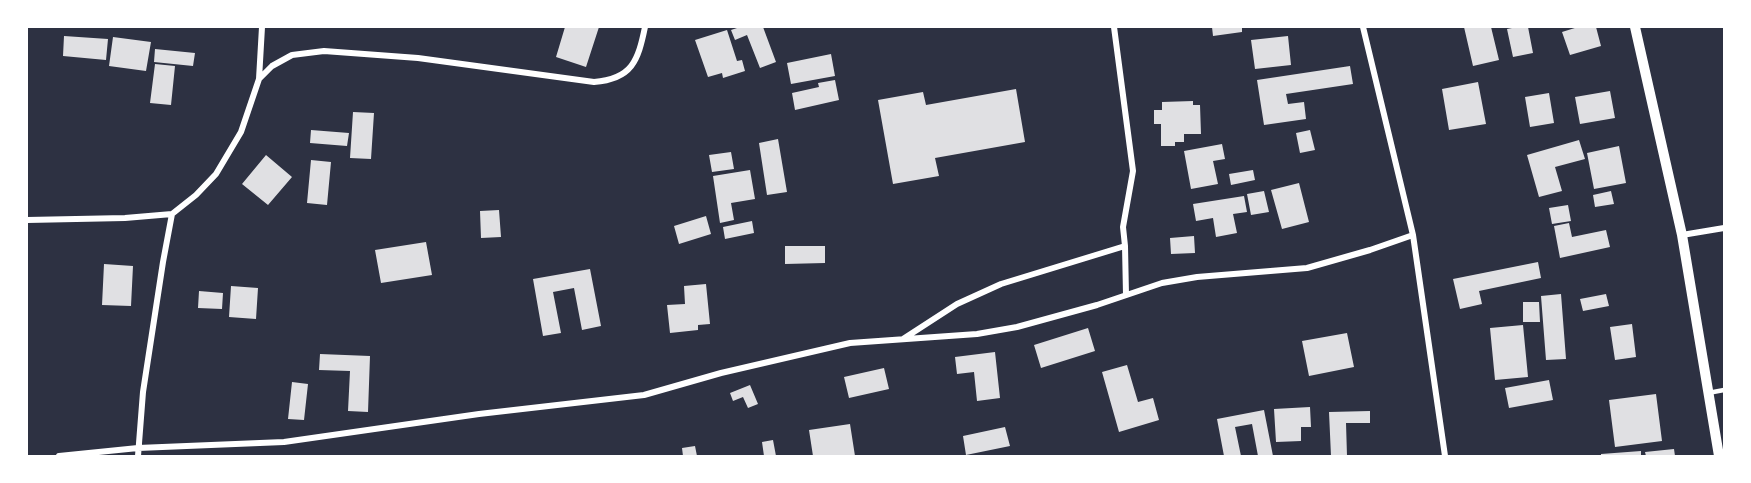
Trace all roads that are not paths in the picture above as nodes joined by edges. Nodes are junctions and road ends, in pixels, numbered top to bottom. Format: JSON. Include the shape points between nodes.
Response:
{"nodes":[{"id":1,"x":262,"y":27,"type":"edge"},
{"id":2,"x":645,"y":27,"type":"edge"},
{"id":3,"x":1114,"y":27,"type":"edge"},
{"id":4,"x":1363,"y":27,"type":"edge"},
{"id":5,"x":1635,"y":27,"type":"edge"},
{"id":6,"x":259,"y":80,"type":"junction"},
{"id":7,"x":172,"y":214,"type":"junction"},
{"id":8,"x":27,"y":220,"type":"edge"},
{"id":9,"x":1724,"y":228,"type":"edge"},
{"id":10,"x":1413,"y":235,"type":"junction"},
{"id":11,"x":1682,"y":235,"type":"junction"},
{"id":12,"x":1125,"y":246,"type":"junction"},
{"id":13,"x":1126,"y":294,"type":"junction"},
{"id":14,"x":903,"y":340,"type":"junction"},
{"id":15,"x":1724,"y":390,"type":"edge"},
{"id":16,"x":1708,"y":393,"type":"junction"},
{"id":17,"x":138,"y":448,"type":"junction"},
{"id":18,"x":59,"y":456,"type":"edge"},
{"id":19,"x":138,"y":456,"type":"edge"},
{"id":20,"x":1446,"y":456,"type":"edge"},
{"id":21,"x":1719,"y":456,"type":"edge"}],
"edges":[{"from":1,"to":6,"type":"street"},
{"from":2,"to":6,"type":"street","via":[[630,70],[606,81],[418,57],[324,51],[292,55],[272,66]]},
{"from":3,"to":12,"type":"street","via":[[1133,171],[1123,227]]},
{"from":4,"to":10,"type":"street"},
{"from":5,"to":11,"type":"street"},
{"from":6,"to":7,"type":"street","via":[[241,132],[216,174]]},
{"from":7,"to":8,"type":"street"},
{"from":7,"to":17,"type":"street","via":[[143,392]]},
{"from":9,"to":11,"type":"street"},
{"from":10,"to":13,"type":"street","via":[[1307,268],[1197,277]]},
{"from":10,"to":20,"type":"street"},
{"from":11,"to":16,"type":"street"},
{"from":12,"to":13,"type":"street"},
{"from":12,"to":14,"type":"street","via":[[1001,284],[957,304]]},
{"from":13,"to":14,"type":"street","via":[[1017,327]]},
{"from":14,"to":17,"type":"street","via":[[850,342],[644,395],[284,442]]},
{"from":15,"to":16,"type":"lane"},
{"from":16,"to":21,"type":"street"},
{"from":17,"to":18,"type":"street"},
{"from":17,"to":19,"type":"street"}]}
